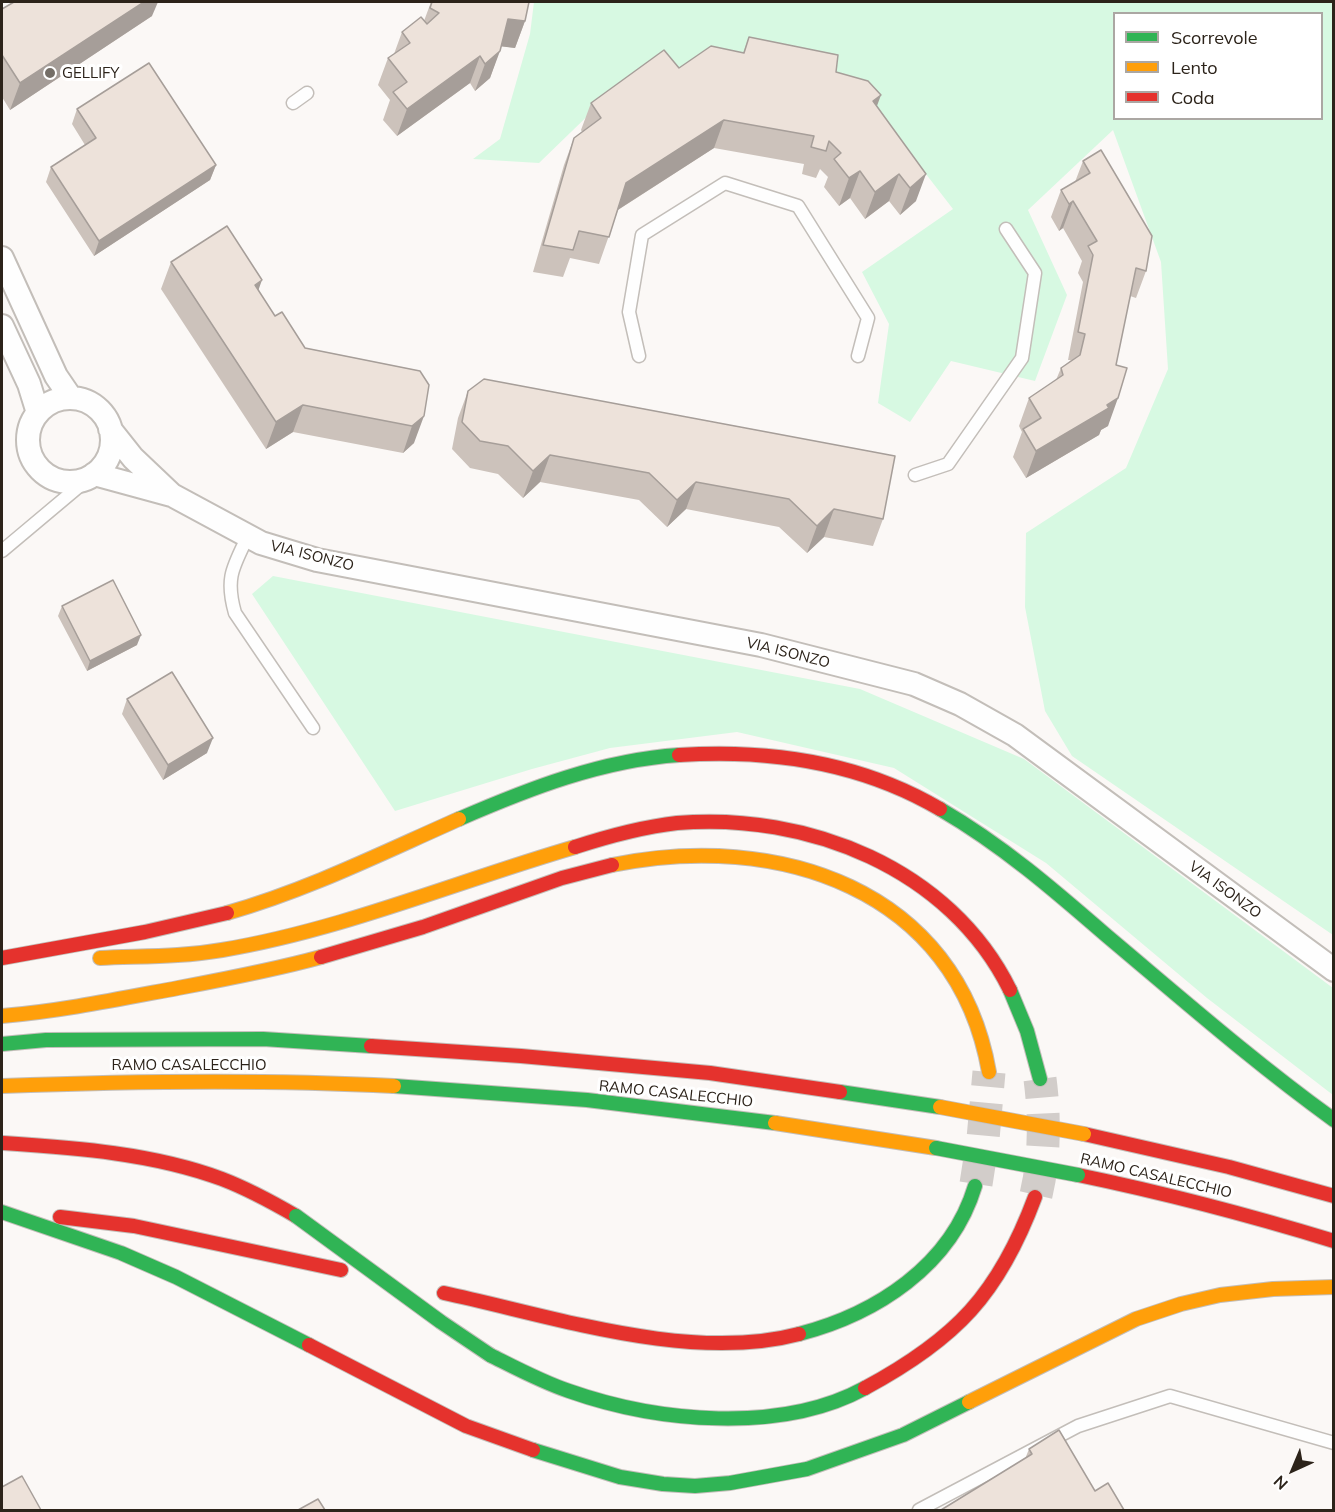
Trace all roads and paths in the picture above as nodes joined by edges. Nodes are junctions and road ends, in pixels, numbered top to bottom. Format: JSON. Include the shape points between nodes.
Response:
{"nodes":[{"id":1,"x":307,"y":93,"type":"dead end"},
{"id":2,"x":293,"y":103,"type":"dead end"},
{"id":3,"x":1006,"y":229,"type":"dead end"},
{"id":4,"x":2,"y":258,"type":"edge"},
{"id":5,"x":2,"y":327,"type":"edge"},
{"id":6,"x":639,"y":356,"type":"dead end"},
{"id":7,"x":858,"y":356,"type":"dead end"},
{"id":8,"x":71,"y":398,"type":"junction"},
{"id":9,"x":38,"y":413,"type":"junction"},
{"id":10,"x":110,"y":429,"type":"junction"},
{"id":11,"x":915,"y":475,"type":"dead end"},
{"id":12,"x":91,"y":476,"type":"junction"},
{"id":13,"x":172,"y":495,"type":"junction"},
{"id":14,"x":248,"y":536,"type":"junction"},
{"id":15,"x":2,"y":550,"type":"edge"},
{"id":16,"x":313,"y":728,"type":"dead end"},
{"id":17,"x":2,"y":961,"type":"edge"},
{"id":18,"x":1334,"y":970,"type":"edge"},
{"id":19,"x":2,"y":1016,"type":"edge"},
{"id":20,"x":2,"y":1044,"type":"edge"},
{"id":21,"x":989,"y":1072,"type":"tunnel mouth"},
{"id":22,"x":1040,"y":1078,"type":"tunnel mouth"},
{"id":23,"x":2,"y":1086,"type":"edge"},
{"id":24,"x":1334,"y":1120,"type":"edge"},
{"id":25,"x":2,"y":1143,"type":"edge"},
{"id":26,"x":975,"y":1186,"type":"tunnel mouth"},
{"id":27,"x":1334,"y":1196,"type":"edge"},
{"id":28,"x":1035,"y":1197,"type":"tunnel mouth"},
{"id":29,"x":2,"y":1211,"type":"edge"},
{"id":30,"x":1334,"y":1241,"type":"edge"},
{"id":31,"x":341,"y":1270,"type":"dead end"},
{"id":32,"x":1334,"y":1287,"type":"edge"},
{"id":33,"x":444,"y":1293,"type":"dead end"},
{"id":34,"x":1334,"y":1443,"type":"edge"},
{"id":35,"x":920,"y":1510,"type":"edge"}],
"edges":[{"from":1,"to":2,"type":"lane"},
{"from":3,"to":11,"type":"lane","via":[[1035,273],[1022,358],[948,464]]},
{"from":4,"to":8,"type":"street","via":[[56,376]]},
{"from":5,"to":9,"type":"street"},
{"from":6,"to":7,"type":"lane","via":[[629,312],[642,235],[725,183],[798,206],[868,318]]},
{"from":8,"to":9,"type":"street","via":[[53,402]]},
{"from":8,"to":10,"type":"street","via":[[96,407]]},
{"from":9,"to":12,"type":"street","via":[[28,434],[28,446],[39,468],[63,481],[76,482]]},
{"from":10,"to":12,"type":"street","via":[[110,454]]},
{"from":10,"to":13,"type":"street"},
{"from":12,"to":13,"type":"street"},
{"from":12,"to":15,"type":"lane"},
{"from":13,"to":14,"type":"street","name":"VIA ISONZO"},
{"from":14,"to":16,"type":"lane","via":[[230,576],[229,594],[235,613]]},
{"from":14,"to":18,"type":"street","name":"VIA ISONZO","via":[[317,560],[761,645],[914,684],[1015,735]]},
{"from":17,"to":22,"type":"highway","via":[[195,955],[245,946],[376,911],[520,862],[647,827],[680,823],[774,827],[849,847],[888,864],[944,906],[991,958],[1008,987],[1032,1044]]},
{"from":17,"to":24,"type":"highway","via":[[163,929],[280,897],[502,801],[578,773],[644,758],[686,754],[768,755],[840,768],[891,784],[966,825],[1053,890],[1268,1070]]},
{"from":19,"to":21,"type":"highway","via":[[75,1008],[301,962],[436,923],[605,867],[654,858],[724,856],[800,867],[840,881],[875,898],[904,920],[949,970],[964,994],[987,1050]]},
{"from":20,"to":27,"type":"highway","name":"RAMO CASALECCHIO","bridge":true,"via":[[46,1040],[263,1039],[710,1073],[940,1107],[1084,1134]]},
{"from":23,"to":30,"type":"highway","name":"RAMO CASALECCHIO","bridge":true,"via":[[215,1080],[396,1086],[696,1112],[803,1126],[1078,1174],[1239,1212]]},
{"from":25,"to":28,"type":"highway","bridge":true,"via":[[92,1151],[178,1166],[223,1179],[296,1216],[456,1334],[527,1374],[561,1389],[645,1411],[700,1419],[749,1420],[807,1411],[871,1386],[908,1365],[953,1329],[998,1278]]},
{"from":26,"to":33,"type":"highway","via":[[971,1204],[941,1252],[911,1280],[832,1325],[796,1335],[742,1342],[653,1337]]},
{"from":29,"to":31,"type":"highway","via":[[134,1226]]},
{"from":29,"to":32,"type":"highway","via":[[176,1277],[466,1426],[620,1477],[695,1486],[797,1471],[857,1452],[922,1426],[1136,1318],[1220,1295]]},
{"from":34,"to":35,"type":"lane","via":[[1170,1396],[1078,1426]]}]}
